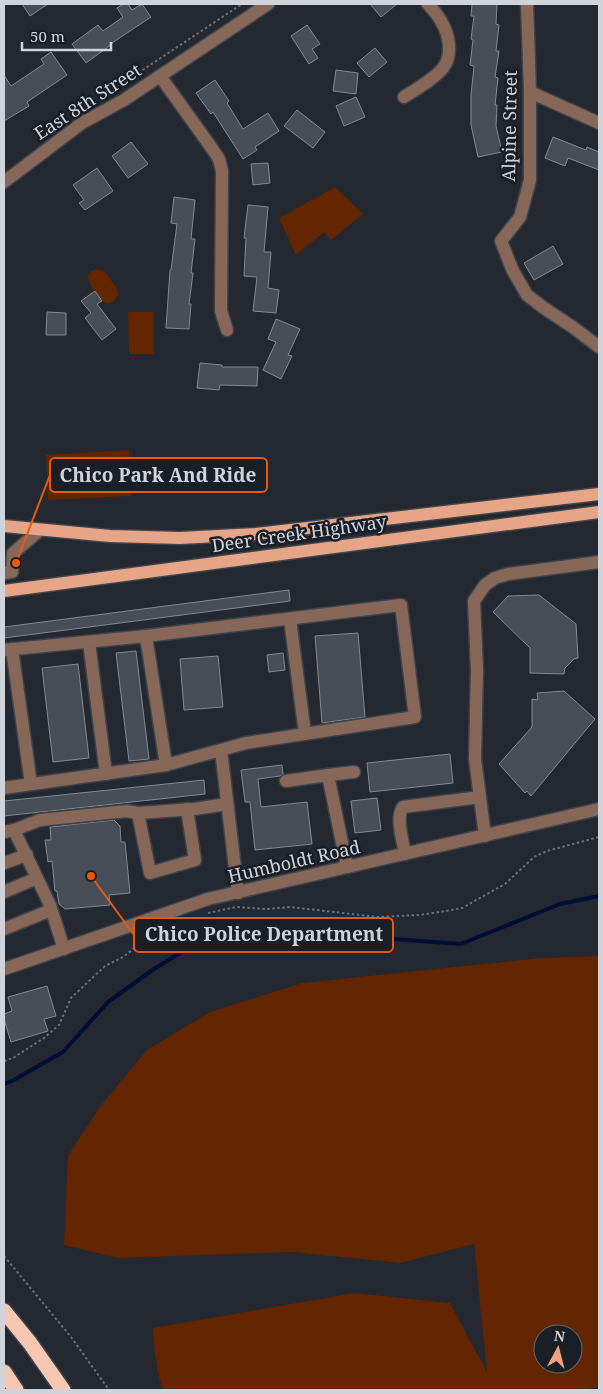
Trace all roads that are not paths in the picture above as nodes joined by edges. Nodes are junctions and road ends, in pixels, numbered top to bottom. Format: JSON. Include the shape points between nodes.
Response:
{"nodes":[{"id":1,"x":268,"y":4,"type":"edge"},
{"id":2,"x":428,"y":4,"type":"edge"},
{"id":3,"x":527,"y":4,"type":"edge"},
{"id":4,"x":160,"y":76,"type":"junction"},
{"id":5,"x":530,"y":92,"type":"junction"},
{"id":6,"x":404,"y":98,"type":"dead end"},
{"id":7,"x":599,"y":123,"type":"edge"},
{"id":8,"x":4,"y":181,"type":"edge"},
{"id":9,"x":227,"y":330,"type":"dead end"},
{"id":10,"x":599,"y":347,"type":"edge"},
{"id":11,"x":599,"y":494,"type":"edge"},
{"id":12,"x":599,"y":512,"type":"edge"},
{"id":13,"x":4,"y":526,"type":"edge"},
{"id":14,"x":40,"y":530,"type":"junction"},
{"id":15,"x":8,"y":552,"type":"edge"},
{"id":16,"x":599,"y":562,"type":"edge"},
{"id":17,"x":4,"y":573,"type":"edge"},
{"id":18,"x":4,"y":592,"type":"edge"},
{"id":19,"x":290,"y":619,"type":"junction"},
{"id":20,"x":146,"y":636,"type":"junction"},
{"id":21,"x":89,"y":642,"type":"junction"},
{"id":22,"x":8,"y":650,"type":"edge"},
{"id":23,"x":305,"y":734,"type":"junction"},
{"id":24,"x":221,"y":750,"type":"junction"},
{"id":25,"x":166,"y":765,"type":"junction"},
{"id":26,"x":354,"y":772,"type":"dead end"},
{"id":27,"x":106,"y":774,"type":"junction"},
{"id":28,"x":328,"y":775,"type":"junction"},
{"id":29,"x":286,"y":781,"type":"dead end"},
{"id":30,"x":31,"y":784,"type":"junction"},
{"id":31,"x":4,"y":788,"type":"edge"},
{"id":32,"x":480,"y":797,"type":"junction"},
{"id":33,"x":227,"y":804,"type":"junction"},
{"id":34,"x":187,"y":809,"type":"junction"},
{"id":35,"x":599,"y":809,"type":"edge"},
{"id":36,"x":138,"y":813,"type":"junction"},
{"id":37,"x":9,"y":831,"type":"edge"},
{"id":38,"x":485,"y":836,"type":"junction"},
{"id":39,"x":405,"y":854,"type":"junction"},
{"id":40,"x":26,"y":855,"type":"junction"},
{"id":41,"x":4,"y":863,"type":"edge"},
{"id":42,"x":347,"y":867,"type":"junction"},
{"id":43,"x":37,"y":878,"type":"junction"},
{"id":44,"x":4,"y":892,"type":"edge"},
{"id":45,"x":238,"y":892,"type":"junction"},
{"id":46,"x":51,"y":910,"type":"junction"},
{"id":47,"x":4,"y":929,"type":"edge"},
{"id":48,"x":64,"y":949,"type":"junction"},
{"id":49,"x":4,"y":970,"type":"edge"},
{"id":50,"x":4,"y":1311,"type":"edge"},
{"id":51,"x":4,"y":1372,"type":"edge"},
{"id":52,"x":16,"y":1390,"type":"edge"},
{"id":53,"x":63,"y":1390,"type":"edge"}],
"edges":[{"from":1,"to":4,"type":"street","name":"East 8th Street"},
{"from":2,"to":6,"type":"street","via":[[443,23],[448,37],[446,65]]},
{"from":3,"to":5,"type":"street","name":"Alpine Street"},
{"from":4,"to":8,"type":"street","name":"East 8th Street","via":[[82,123]]},
{"from":4,"to":9,"type":"street","via":[[211,147],[222,171],[221,311]]},
{"from":5,"to":7,"type":"street"},
{"from":5,"to":10,"type":"street","name":"Alpine Street","via":[[530,180],[520,217],[501,241],[527,295]]},
{"from":11,"to":14,"type":"main road","name":"Deer Creek Highway","via":[[256,534],[180,538]]},
{"from":12,"to":18,"type":"main road","name":"Deer Creek Highway"},
{"from":13,"to":14,"type":"main road","name":"Deer Creek Highway"},
{"from":14,"to":15,"type":"street"},
{"from":15,"to":17,"type":"street","via":[[12,572]]},
{"from":16,"to":32,"type":"street","via":[[494,578],[474,601],[477,670],[475,759]]},
{"from":19,"to":20,"type":"street"},
{"from":19,"to":23,"type":"street"},
{"from":19,"to":23,"type":"street","via":[[401,605],[415,717]]},
{"from":20,"to":21,"type":"street"},
{"from":20,"to":25,"type":"street"},
{"from":21,"to":22,"type":"street"},
{"from":21,"to":27,"type":"street"},
{"from":22,"to":30,"type":"street"},
{"from":23,"to":24,"type":"street"},
{"from":24,"to":25,"type":"street"},
{"from":24,"to":33,"type":"street"},
{"from":25,"to":27,"type":"street"},
{"from":26,"to":28,"type":"street"},
{"from":27,"to":30,"type":"street"},
{"from":28,"to":29,"type":"street"},
{"from":28,"to":42,"type":"street"},
{"from":30,"to":31,"type":"street"},
{"from":32,"to":38,"type":"street"},
{"from":32,"to":39,"type":"street","via":[[404,807],[399,818]]},
{"from":33,"to":34,"type":"street"},
{"from":33,"to":45,"type":"street"},
{"from":34,"to":36,"type":"street"},
{"from":34,"to":36,"type":"street","via":[[195,860],[150,873]]},
{"from":35,"to":38,"type":"street","name":"Humboldt Road"},
{"from":36,"to":37,"type":"street","via":[[126,811],[40,820]]},
{"from":37,"to":40,"type":"street"},
{"from":38,"to":39,"type":"street","name":"Humboldt Road"},
{"from":39,"to":42,"type":"street","name":"Humboldt Road"},
{"from":40,"to":41,"type":"street"},
{"from":40,"to":43,"type":"street"},
{"from":42,"to":45,"type":"street","name":"Humboldt Road"},
{"from":43,"to":44,"type":"street"},
{"from":43,"to":46,"type":"street"},
{"from":45,"to":48,"type":"street","name":"Humboldt Road","via":[[208,899]]},
{"from":46,"to":47,"type":"street"},
{"from":46,"to":48,"type":"street"},
{"from":48,"to":49,"type":"street","name":"Humboldt Road"},
{"from":50,"to":53,"type":"highway"},
{"from":51,"to":52,"type":"highway"}]}
